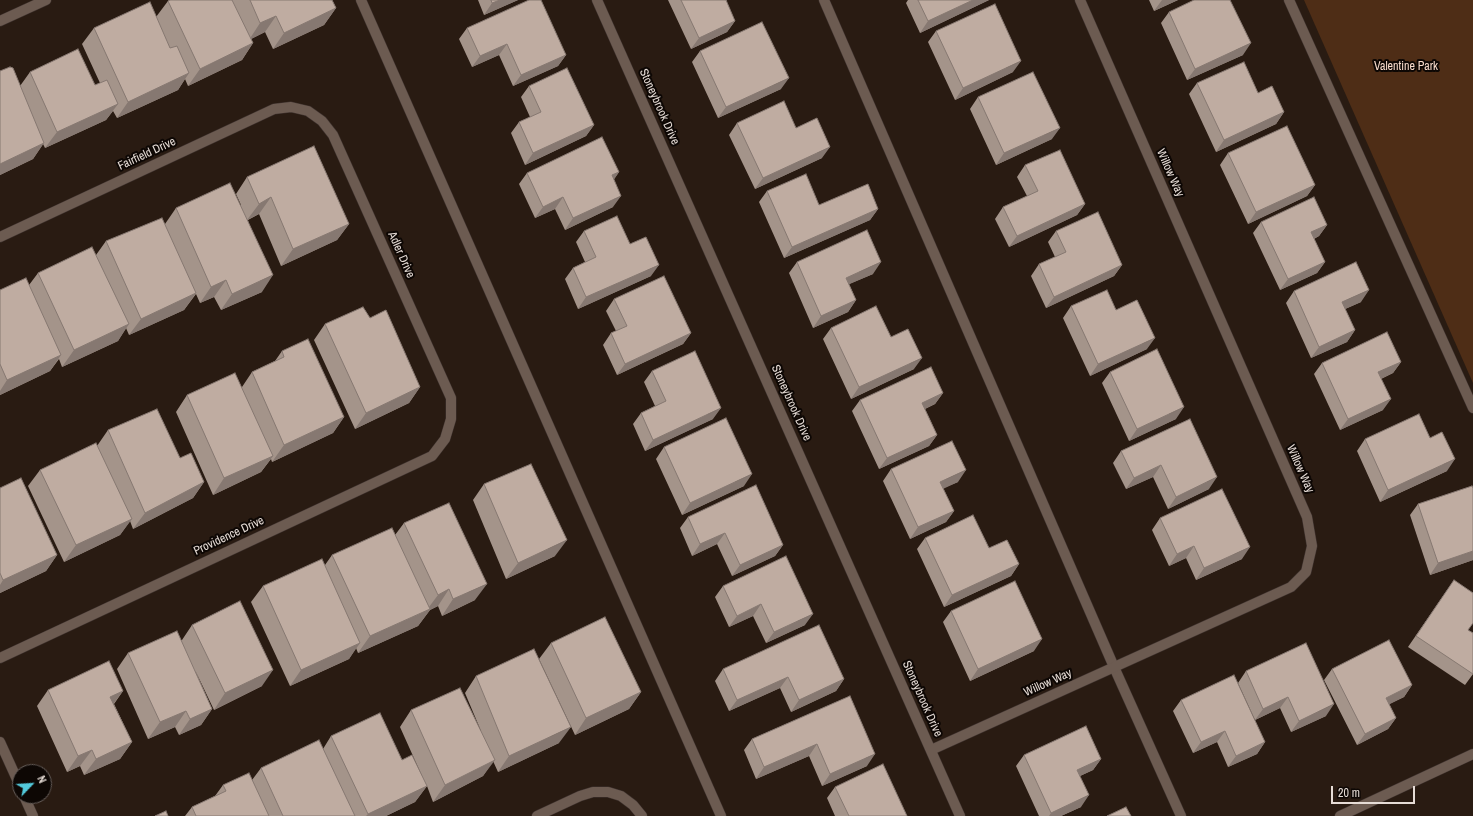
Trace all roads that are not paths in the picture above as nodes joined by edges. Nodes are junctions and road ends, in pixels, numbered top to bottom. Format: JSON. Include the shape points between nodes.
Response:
{"nodes":[{"id":1,"x":46,"y":0,"type":"edge"},
{"id":2,"x":361,"y":0,"type":"edge"},
{"id":3,"x":597,"y":0,"type":"edge"},
{"id":4,"x":824,"y":0,"type":"edge"},
{"id":5,"x":1080,"y":0,"type":"edge"},
{"id":6,"x":1289,"y":0,"type":"edge"},
{"id":7,"x":0,"y":21,"type":"edge"},
{"id":8,"x":308,"y":111,"type":"joint"},
{"id":9,"x":0,"y":237,"type":"edge"},
{"id":10,"x":1473,"y":408,"type":"edge"},
{"id":11,"x":451,"y":419,"type":"joint"},
{"id":12,"x":0,"y":658,"type":"edge"},
{"id":13,"x":1114,"y":667,"type":"junction"},
{"id":14,"x":0,"y":742,"type":"edge"},
{"id":15,"x":931,"y":750,"type":"junction"},
{"id":16,"x":1473,"y":754,"type":"edge"},
{"id":17,"x":12,"y":768,"type":"edge"},
{"id":18,"x":28,"y":804,"type":"edge"},
{"id":19,"x":33,"y":816,"type":"edge"},
{"id":20,"x":537,"y":816,"type":"edge"},
{"id":21,"x":642,"y":816,"type":"edge"},
{"id":22,"x":722,"y":816,"type":"edge"},
{"id":23,"x":960,"y":816,"type":"edge"},
{"id":24,"x":1181,"y":816,"type":"edge"},
{"id":25,"x":1340,"y":816,"type":"edge"}],
"edges":[{"from":1,"to":7,"type":"street"},
{"from":2,"to":22,"type":"street"},
{"from":3,"to":15,"type":"street","name":"Stoneybrook Drive"},
{"from":4,"to":13,"type":"street"},
{"from":5,"to":13,"type":"street","name":"Willow Way","via":[[1307,517],[1312,546],[1306,572],[1291,587]]},
{"from":6,"to":10,"type":"street"},
{"from":8,"to":9,"type":"street","name":"Fairfield Drive","via":[[291,107],[274,109]]},
{"from":8,"to":11,"type":"street","name":"Adler Drive","via":[[322,121],[333,135],[451,398]]},
{"from":11,"to":12,"type":"street","name":"Providence Drive","via":[[445,439],[432,456]]},
{"from":13,"to":15,"type":"street","name":"Willow Way"},
{"from":13,"to":24,"type":"street"},
{"from":14,"to":17,"type":"street"},
{"from":15,"to":23,"type":"street","name":"Stoneybrook Drive"},
{"from":16,"to":25,"type":"street"},
{"from":18,"to":19,"type":"street"},
{"from":20,"to":21,"type":"street","via":[[593,792],[608,792],[621,796]]}]}
